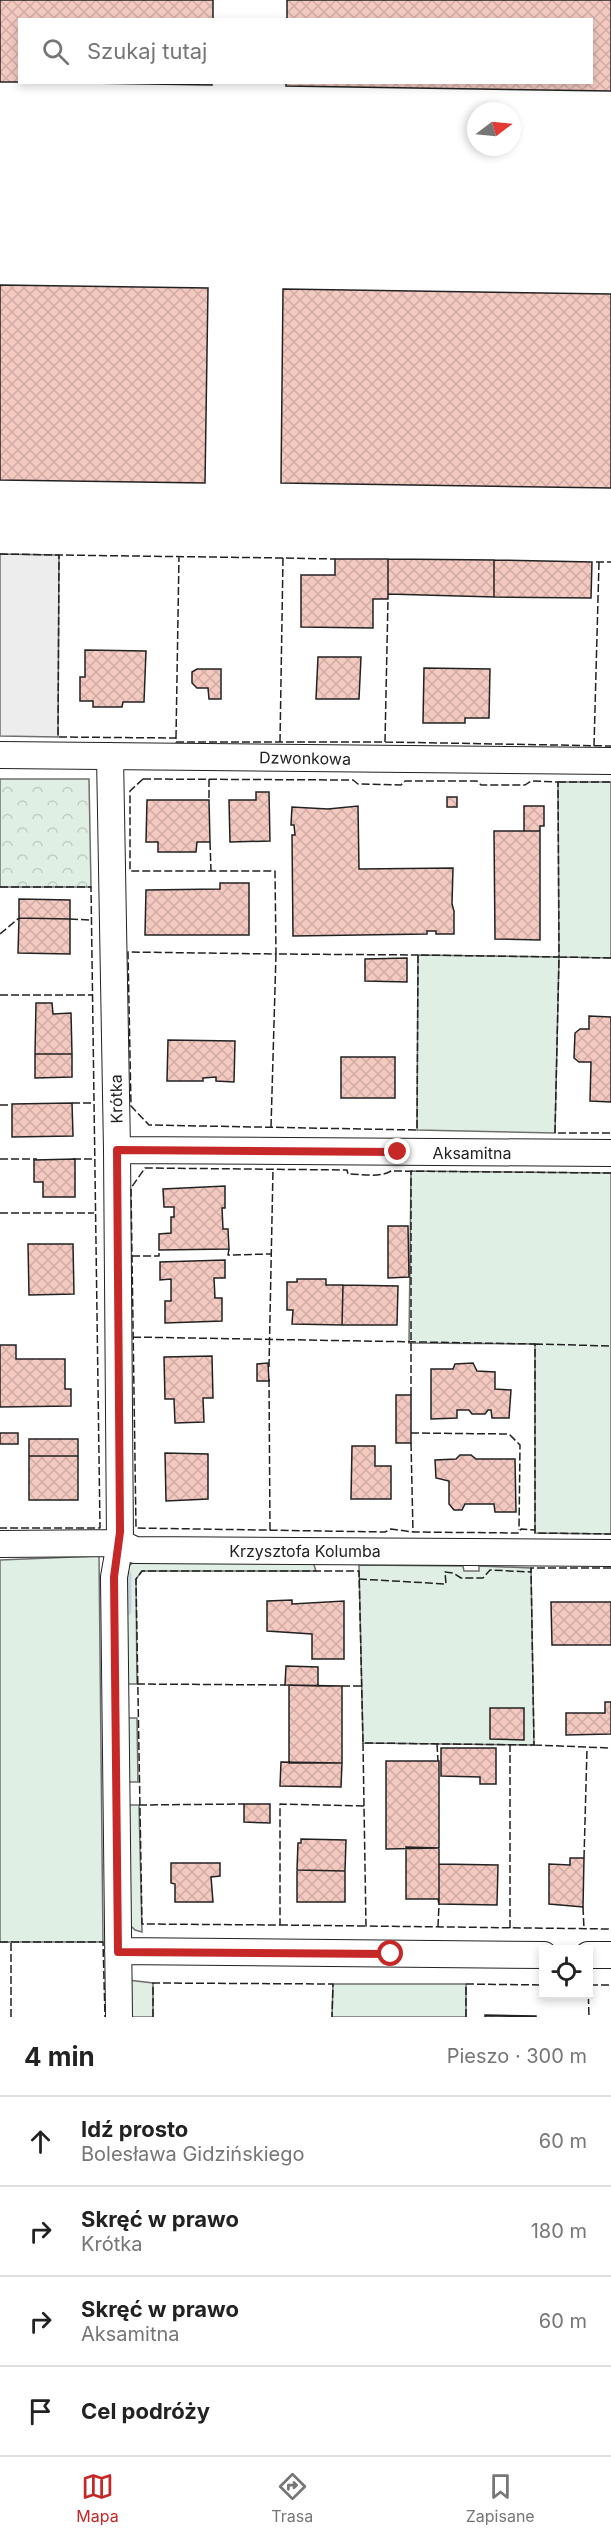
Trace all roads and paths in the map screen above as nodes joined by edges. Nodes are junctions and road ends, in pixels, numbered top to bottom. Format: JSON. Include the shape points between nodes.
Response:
{"nodes":[{"id":1,"x":0,"y":755,"type":"edge"},
{"id":2,"x":110,"y":756,"type":"junction"},
{"id":3,"x":611,"y":761,"type":"edge"},
{"id":4,"x":117,"y":1150,"type":"junction"},
{"id":5,"x":611,"y":1153,"type":"edge"},
{"id":6,"x":120,"y":1543,"type":"junction"},
{"id":7,"x":0,"y":1544,"type":"edge"},
{"id":8,"x":611,"y":1553,"type":"edge"},
{"id":9,"x":118,"y":1952,"type":"junction"},
{"id":10,"x":539,"y":1955,"type":"edge"},
{"id":11,"x":593,"y":1955,"type":"edge"},
{"id":12,"x":611,"y":1955,"type":"edge"},
{"id":13,"x":119,"y":2017,"type":"edge"}],
"edges":[{"from":1,"to":2,"type":"street","name":"Dzwonkowa"},
{"from":2,"to":3,"type":"street","name":"Dzwonkowa"},
{"from":2,"to":4,"type":"street","name":"Krótka"},
{"from":4,"to":5,"type":"street","name":"Aksamitna"},
{"from":4,"to":6,"type":"street","name":"Krótka"},
{"from":6,"to":7,"type":"street","name":"Krzysztofa Kolumba"},
{"from":6,"to":8,"type":"street","name":"Krzysztofa Kolumba","via":[[135,1550]]},
{"from":6,"to":9,"type":"street","name":"Krótka","via":[[114,1577]]},
{"from":9,"to":10,"type":"street"},
{"from":9,"to":13,"type":"street","name":"Krótka"},
{"from":11,"to":12,"type":"street"}]}
